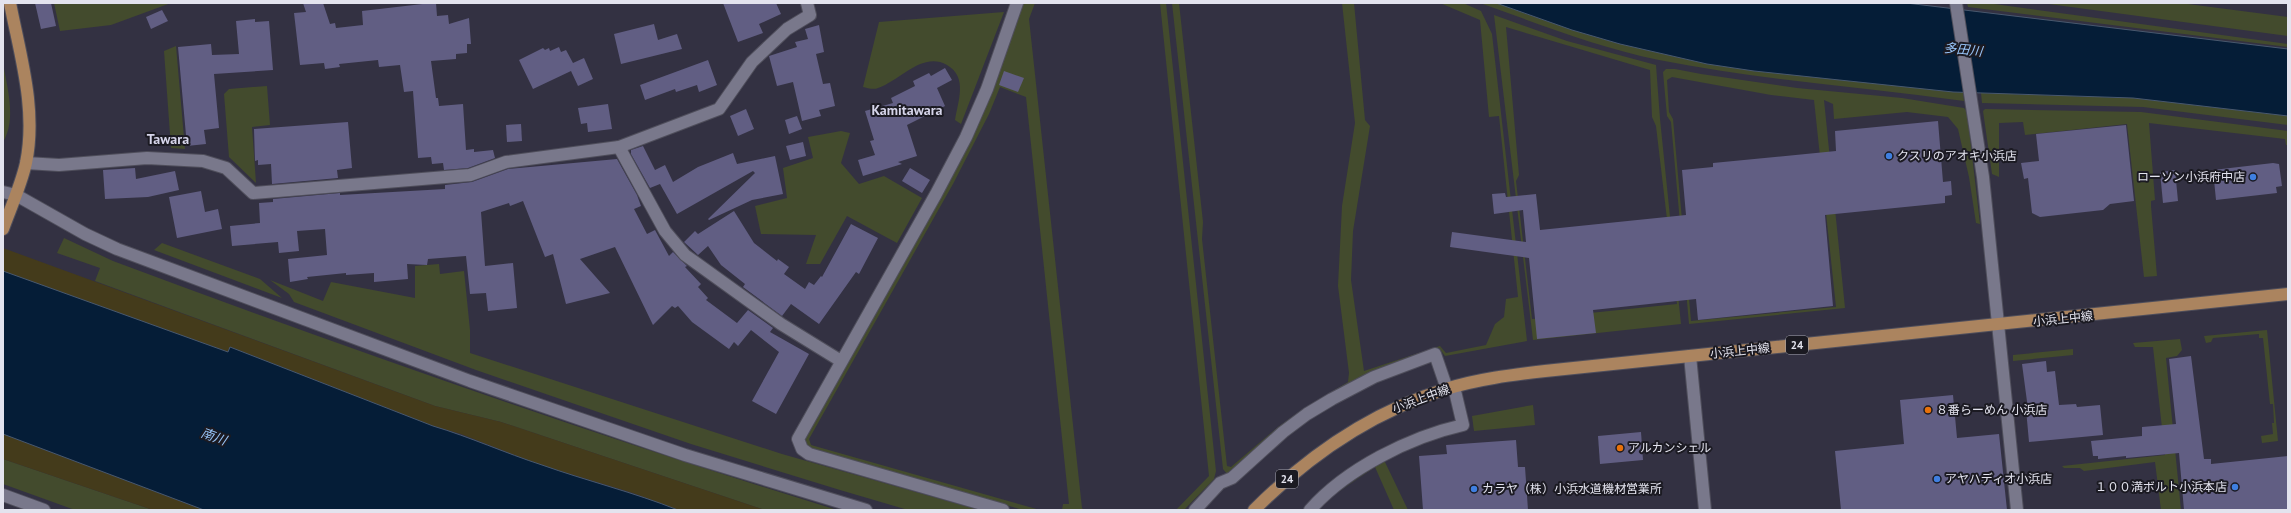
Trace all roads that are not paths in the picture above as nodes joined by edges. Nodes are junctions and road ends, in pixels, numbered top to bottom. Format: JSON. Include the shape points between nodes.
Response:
{"nodes":[{"id":1,"x":10,"y":3,"type":"edge"},
{"id":2,"x":807,"y":3,"type":"edge"},
{"id":3,"x":1017,"y":3,"type":"edge"},
{"id":4,"x":1956,"y":3,"type":"edge"},
{"id":5,"x":619,"y":147,"type":"junction"},
{"id":6,"x":26,"y":163,"type":"junction"},
{"id":7,"x":3,"y":192,"type":"edge"},
{"id":8,"x":16,"y":194,"type":"junction"},
{"id":9,"x":5,"y":224,"type":"edge"},
{"id":10,"x":2288,"y":294,"type":"edge"},
{"id":11,"x":1998,"y":326,"type":"junction"},
{"id":12,"x":1690,"y":356,"type":"junction"},
{"id":13,"x":841,"y":361,"type":"junction"},
{"id":14,"x":1450,"y":388,"type":"junction"},
{"id":15,"x":3,"y":496,"type":"edge"},
{"id":16,"x":44,"y":510,"type":"edge"},
{"id":17,"x":866,"y":510,"type":"edge"},
{"id":18,"x":1003,"y":510,"type":"edge"},
{"id":19,"x":1195,"y":510,"type":"edge"},
{"id":20,"x":1254,"y":510,"type":"edge"},
{"id":21,"x":1310,"y":510,"type":"edge"},
{"id":22,"x":1705,"y":510,"type":"edge"},
{"id":23,"x":2017,"y":510,"type":"edge"}],
"edges":[{"from":1,"to":6,"type":"main road","via":[[28,95],[29,132]]},
{"from":2,"to":5,"type":"street","via":[[810,15],[786,29],[752,62],[719,109]]},
{"from":3,"to":13,"type":"street","via":[[987,90],[966,137]]},
{"from":4,"to":11,"type":"street","via":[[1983,177]]},
{"from":5,"to":6,"type":"street","via":[[506,162],[470,175],[253,193],[226,168],[203,161],[147,158],[59,165]]},
{"from":5,"to":13,"type":"street","via":[[665,231],[685,255],[781,324]]},
{"from":6,"to":8,"type":"main road"},
{"from":7,"to":8,"type":"street"},
{"from":8,"to":9,"type":"main road"},
{"from":8,"to":17,"type":"street","via":[[85,234],[117,249],[463,379],[685,455]]},
{"from":10,"to":11,"type":"main road","name":"小浜上中線","number":"24"},
{"from":11,"to":12,"type":"main road","name":"小浜上中線","number":"24"},
{"from":11,"to":23,"type":"street"},
{"from":12,"to":14,"type":"main road","name":"小浜上中線","number":"24","via":[[1514,375]]},
{"from":12,"to":22,"type":"street"},
{"from":13,"to":18,"type":"street","via":[[801,431],[798,439],[802,449],[809,454]]},
{"from":14,"to":19,"type":"street","via":[[1435,354],[1354,387],[1283,432],[1232,478],[1220,483]]},
{"from":14,"to":20,"type":"main road","name":"小浜上中線","number":"24","via":[[1374,418],[1321,451]]},
{"from":14,"to":21,"type":"street","via":[[1463,425],[1440,430],[1398,447],[1354,473]]},
{"from":15,"to":16,"type":"street"}]}
